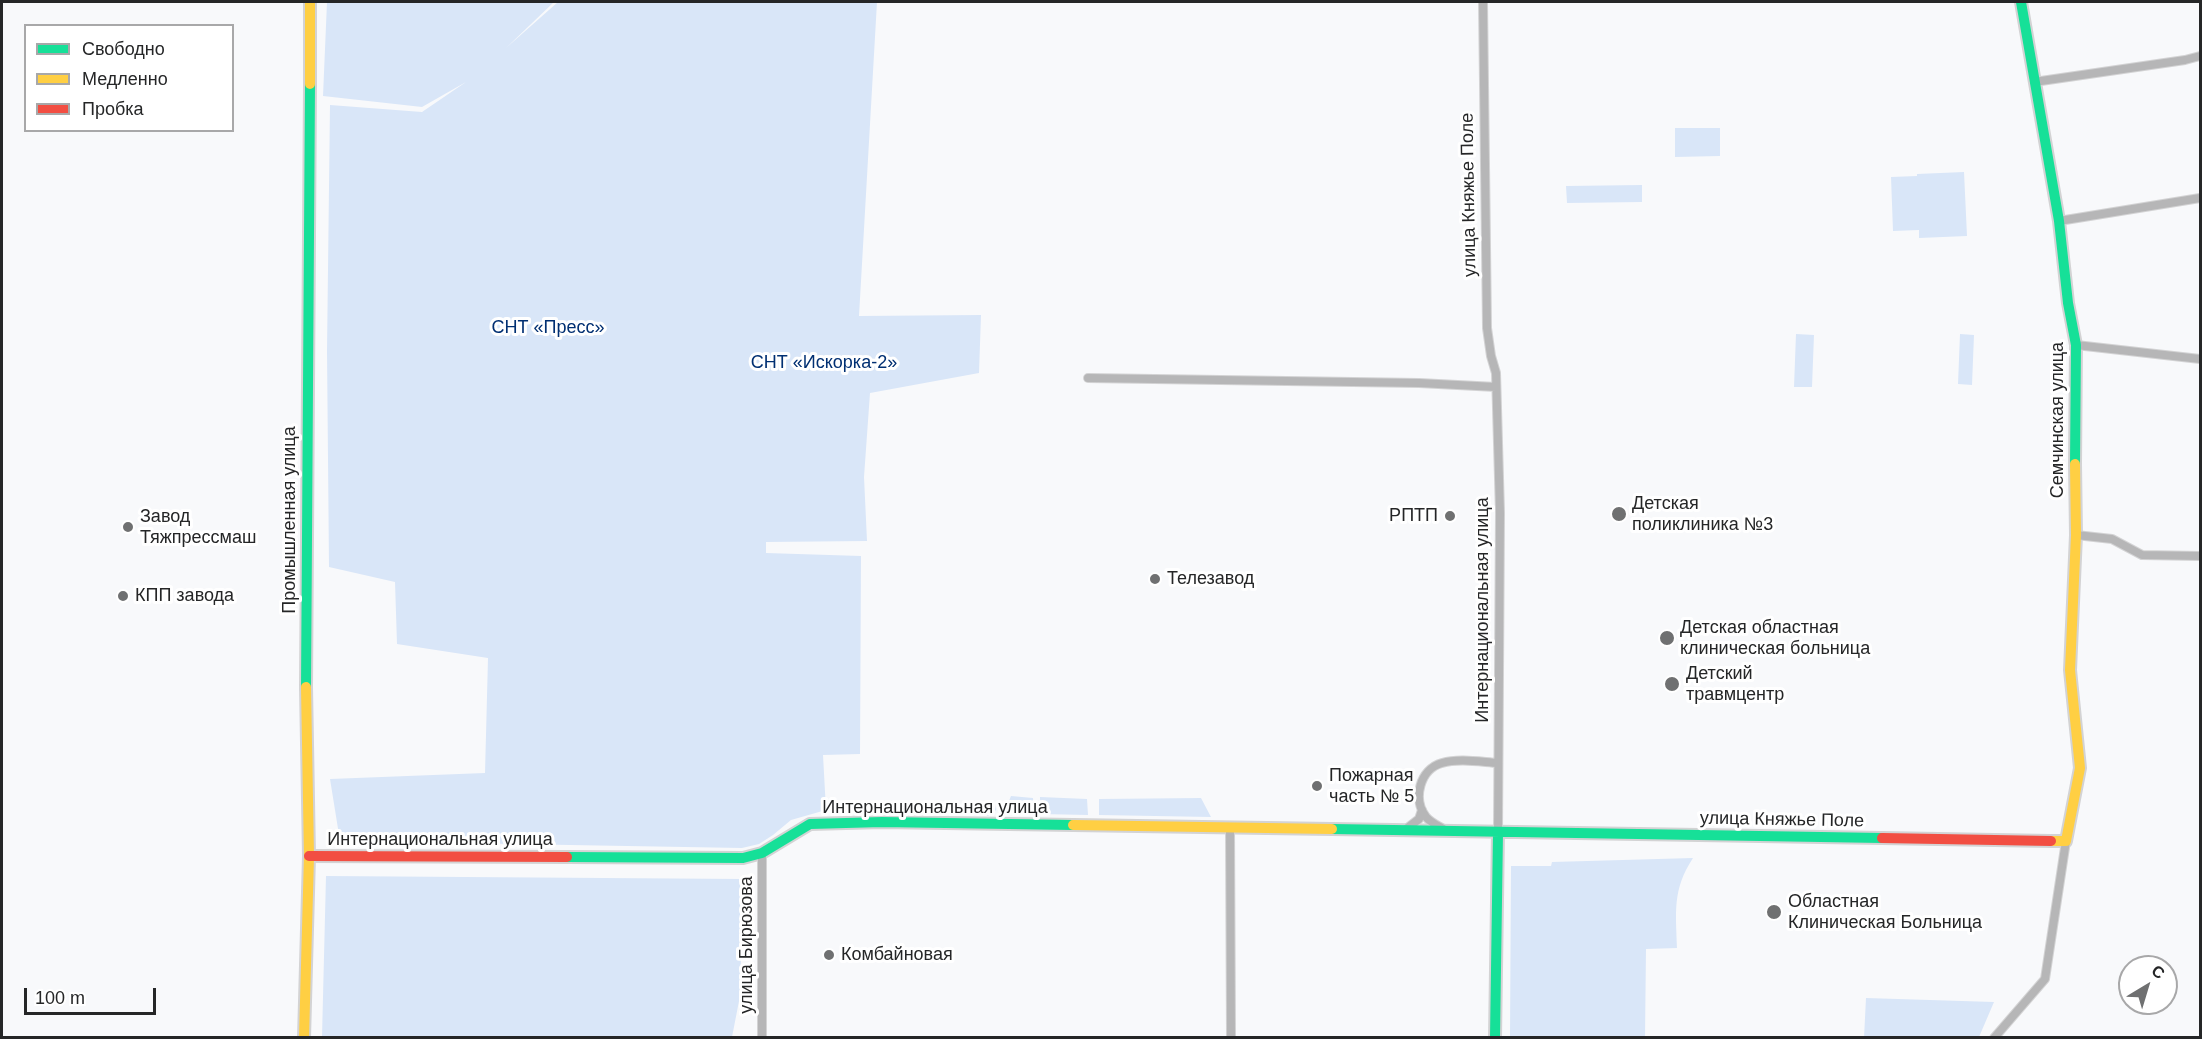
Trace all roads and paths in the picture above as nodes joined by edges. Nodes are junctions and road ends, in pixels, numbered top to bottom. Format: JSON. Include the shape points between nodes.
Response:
{"nodes":[{"id":1,"x":310,"y":2,"type":"edge"},
{"id":2,"x":1483,"y":2,"type":"edge"},
{"id":3,"x":2021,"y":2,"type":"edge"},
{"id":4,"x":2200,"y":56,"type":"edge"},
{"id":5,"x":2034,"y":82,"type":"junction"},
{"id":6,"x":2200,"y":198,"type":"edge"},
{"id":7,"x":2060,"y":221,"type":"junction"},
{"id":8,"x":2076,"y":345,"type":"junction"},
{"id":9,"x":2200,"y":359,"type":"edge"},
{"id":10,"x":1088,"y":378,"type":"dead end"},
{"id":11,"x":1496,"y":387,"type":"junction"},
{"id":12,"x":2076,"y":535,"type":"junction"},
{"id":13,"x":2200,"y":556,"type":"edge"},
{"id":14,"x":1498,"y":764,"type":"junction"},
{"id":15,"x":1422,"y":810,"type":"junction"},
{"id":16,"x":1230,"y":828,"type":"junction"},
{"id":17,"x":1405,"y":830,"type":"junction"},
{"id":18,"x":1447,"y":831,"type":"junction"},
{"id":19,"x":1498,"y":832,"type":"junction"},
{"id":20,"x":2066,"y":841,"type":"junction"},
{"id":21,"x":762,"y":853,"type":"junction"},
{"id":22,"x":309,"y":856,"type":"junction"},
{"id":23,"x":304,"y":1038,"type":"edge"},
{"id":24,"x":762,"y":1038,"type":"edge"},
{"id":25,"x":1232,"y":1038,"type":"edge"},
{"id":26,"x":1495,"y":1038,"type":"edge"},
{"id":27,"x":1994,"y":1038,"type":"edge"}],
"edges":[{"from":1,"to":22,"type":"street","name":"Промышленная улица","via":[[306,692]]},
{"from":2,"to":11,"type":"street","name":"улица Княжье Поле","via":[[1487,328]]},
{"from":3,"to":5,"type":"street","name":"Семчинская улица"},
{"from":4,"to":5,"type":"street"},
{"from":5,"to":7,"type":"street","name":"Семчинская улица"},
{"from":6,"to":7,"type":"street"},
{"from":7,"to":8,"type":"street","name":"Семчинская улица"},
{"from":8,"to":9,"type":"street"},
{"from":8,"to":12,"type":"street","name":"Семчинская улица"},
{"from":10,"to":11,"type":"street"},
{"from":11,"to":14,"type":"street","name":"Интернациональная улица","via":[[1500,513]]},
{"from":12,"to":13,"type":"street","via":[[2112,539],[2142,555]]},
{"from":12,"to":20,"type":"street","name":"Семчинская улица","via":[[2070,670],[2080,768]]},
{"from":14,"to":15,"type":"street","via":[[1459,761],[1435,766],[1418,794]]},
{"from":14,"to":19,"type":"street","name":"Интернациональная улица"},
{"from":15,"to":17,"type":"street","via":[[1419,819]]},
{"from":15,"to":18,"type":"street"},
{"from":16,"to":17,"type":"street","name":"Интернациональная улица"},
{"from":16,"to":21,"type":"street","name":"Интернациональная улица","via":[[819,822]]},
{"from":16,"to":25,"type":"street"},
{"from":17,"to":18,"type":"street","name":"Интернациональная улица"},
{"from":18,"to":19,"type":"street","name":"Интернациональная улица"},
{"from":19,"to":20,"type":"street","name":"улица Княжье Поле"},
{"from":19,"to":26,"type":"street","name":"Интернациональная улица"},
{"from":20,"to":27,"type":"street","via":[[2045,979]]},
{"from":21,"to":22,"type":"street","name":"Интернациональная улица","via":[[743,858]]},
{"from":21,"to":24,"type":"street","name":"улица Бирюзова"},
{"from":22,"to":23,"type":"street","name":"Промышленная улица"}]}
